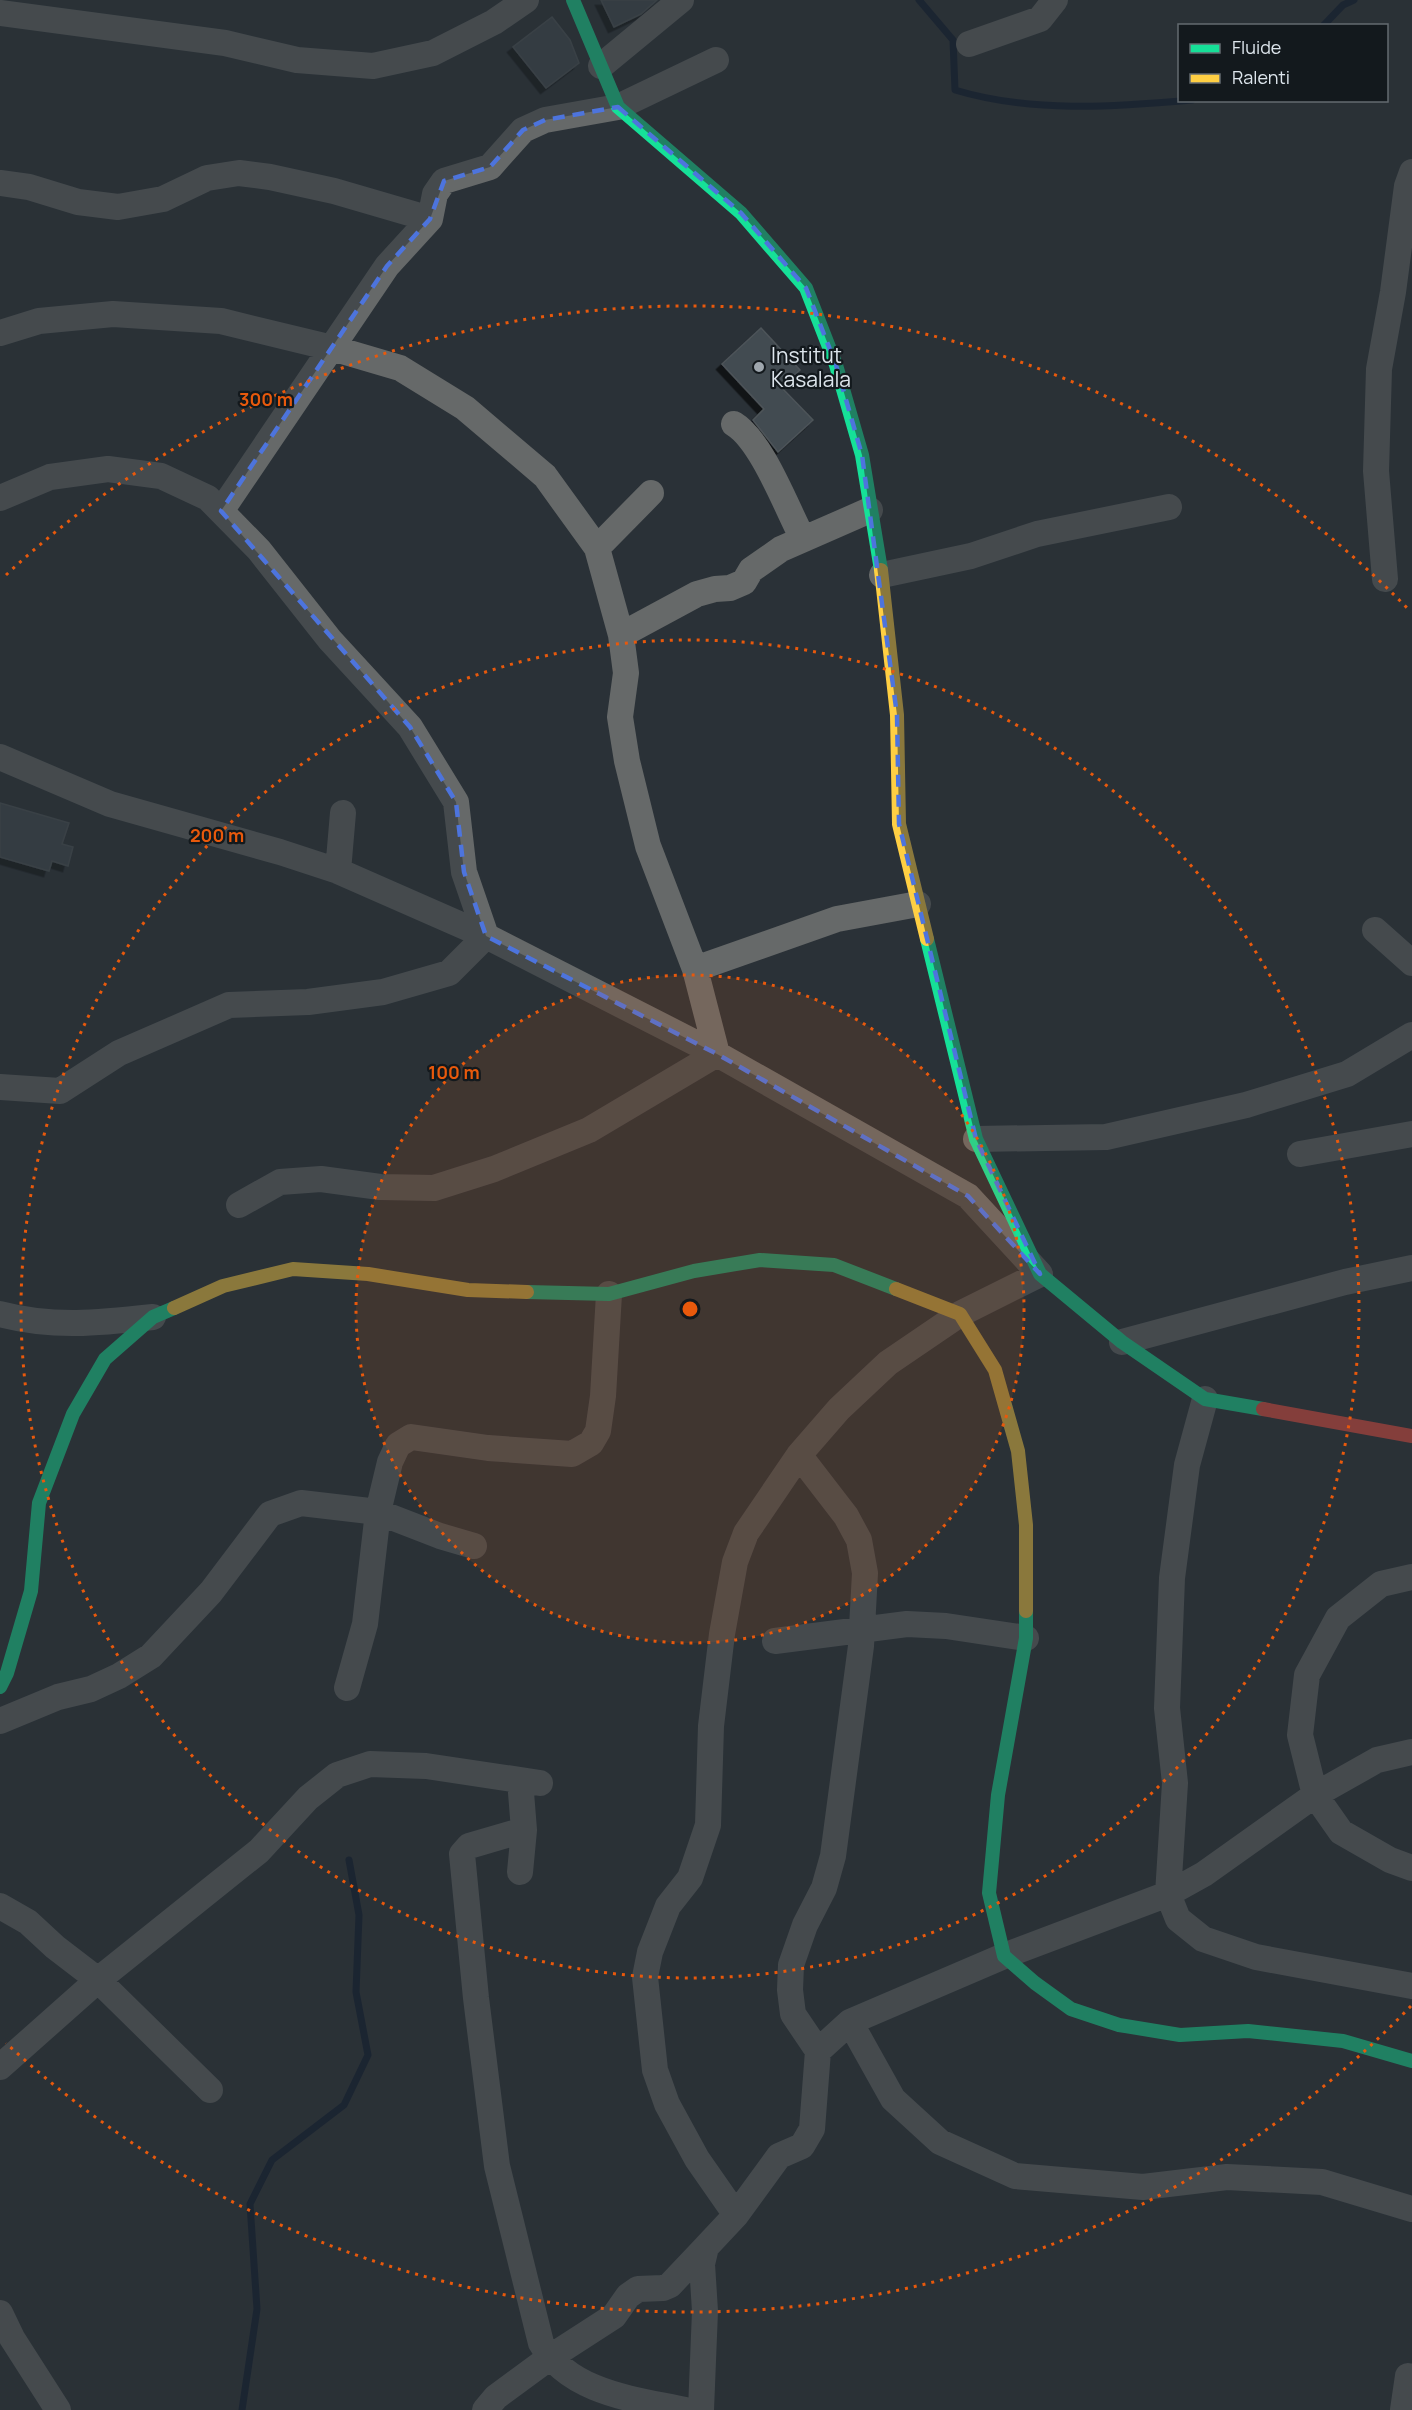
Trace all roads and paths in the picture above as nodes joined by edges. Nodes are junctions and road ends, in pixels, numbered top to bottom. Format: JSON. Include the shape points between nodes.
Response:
{"nodes":[{"id":1,"x":526,"y":0,"type":"edge"},
{"id":2,"x":573,"y":0,"type":"edge"},
{"id":3,"x":681,"y":0,"type":"edge"},
{"id":4,"x":1054,"y":0,"type":"edge"},
{"id":5,"x":0,"y":13,"type":"edge"},
{"id":6,"x":969,"y":44,"type":"dead end"},
{"id":7,"x":716,"y":60,"type":"dead end"},
{"id":8,"x":601,"y":66,"type":"junction"},
{"id":9,"x":618,"y":107,"type":"junction"},
{"id":10,"x":1412,"y":171,"type":"edge"},
{"id":11,"x":0,"y":183,"type":"edge"},
{"id":12,"x":430,"y":219,"type":"junction"},
{"id":13,"x":0,"y":333,"type":"edge"},
{"id":14,"x":332,"y":348,"type":"junction"},
{"id":15,"x":734,"y":424,"type":"dead end"},
{"id":16,"x":651,"y":493,"type":"dead end"},
{"id":17,"x":0,"y":498,"type":"edge"},
{"id":18,"x":1169,"y":507,"type":"dead end"},
{"id":19,"x":870,"y":510,"type":"junction"},
{"id":20,"x":221,"y":511,"type":"junction"},
{"id":21,"x":803,"y":539,"type":"junction"},
{"id":22,"x":597,"y":548,"type":"junction"},
{"id":23,"x":882,"y":575,"type":"junction"},
{"id":24,"x":1385,"y":579,"type":"dead end"},
{"id":25,"x":621,"y":635,"type":"junction"},
{"id":26,"x":0,"y":758,"type":"edge"},
{"id":27,"x":343,"y":813,"type":"dead end"},
{"id":28,"x":338,"y":871,"type":"junction"},
{"id":29,"x":918,"y":904,"type":"junction"},
{"id":30,"x":1375,"y":930,"type":"dead end"},
{"id":31,"x":486,"y":936,"type":"junction"},
{"id":32,"x":1412,"y":963,"type":"edge"},
{"id":33,"x":695,"y":969,"type":"junction"},
{"id":34,"x":1412,"y":1035,"type":"edge"},
{"id":35,"x":717,"y":1054,"type":"junction"},
{"id":36,"x":0,"y":1087,"type":"edge"},
{"id":37,"x":1412,"y":1134,"type":"edge"},
{"id":38,"x":976,"y":1139,"type":"junction"},
{"id":39,"x":1300,"y":1154,"type":"dead end"},
{"id":40,"x":238,"y":1205,"type":"dead end"},
{"id":41,"x":1412,"y":1268,"type":"edge"},
{"id":42,"x":1040,"y":1274,"type":"junction"},
{"id":43,"x":609,"y":1294,"type":"junction"},
{"id":44,"x":0,"y":1314,"type":"edge"},
{"id":45,"x":960,"y":1314,"type":"junction"},
{"id":46,"x":153,"y":1317,"type":"junction"},
{"id":47,"x":1122,"y":1342,"type":"junction"},
{"id":48,"x":1206,"y":1399,"type":"junction"},
{"id":49,"x":1412,"y":1436,"type":"edge"},
{"id":50,"x":799,"y":1455,"type":"junction"},
{"id":51,"x":378,"y":1512,"type":"junction"},
{"id":52,"x":474,"y":1546,"type":"dead end"},
{"id":53,"x":1412,"y":1576,"type":"edge"},
{"id":54,"x":862,"y":1630,"type":"junction"},
{"id":55,"x":1026,"y":1638,"type":"junction"},
{"id":56,"x":775,"y":1641,"type":"dead end"},
{"id":57,"x":0,"y":1686,"type":"edge"},
{"id":58,"x":347,"y":1688,"type":"dead end"},
{"id":59,"x":0,"y":1721,"type":"edge"},
{"id":60,"x":1412,"y":1752,"type":"edge"},
{"id":61,"x":1315,"y":1795,"type":"junction"},
{"id":62,"x":524,"y":1830,"type":"junction"},
{"id":63,"x":1412,"y":1868,"type":"edge"},
{"id":64,"x":520,"y":1872,"type":"dead end"},
{"id":65,"x":1168,"y":1894,"type":"junction"},
{"id":66,"x":0,"y":1906,"type":"edge"},
{"id":67,"x":1004,"y":1956,"type":"junction"},
{"id":68,"x":98,"y":1980,"type":"junction"},
{"id":69,"x":1412,"y":1986,"type":"edge"},
{"id":70,"x":850,"y":2022,"type":"junction"},
{"id":71,"x":818,"y":2050,"type":"junction"},
{"id":72,"x":1412,"y":2061,"type":"edge"},
{"id":73,"x":0,"y":2067,"type":"edge"},
{"id":74,"x":210,"y":2090,"type":"dead end"},
{"id":75,"x":1412,"y":2209,"type":"edge"},
{"id":76,"x":736,"y":2215,"type":"junction"},
{"id":77,"x":706,"y":2247,"type":"junction"},
{"id":78,"x":0,"y":2313,"type":"edge"},
{"id":79,"x":549,"y":2358,"type":"junction"},
{"id":80,"x":1408,"y":2376,"type":"dead end"},
{"id":81,"x":58,"y":2410,"type":"edge"},
{"id":82,"x":485,"y":2410,"type":"edge"},
{"id":83,"x":685,"y":2410,"type":"edge"},
{"id":84,"x":701,"y":2410,"type":"edge"},
{"id":85,"x":1403,"y":2410,"type":"edge"}],
"edges":[{"from":1,"to":5,"type":"street","via":[[494,22],[433,52],[373,66],[297,60],[225,43]]},
{"from":2,"to":8,"type":"street"},
{"from":3,"to":8,"type":"street"},
{"from":4,"to":6,"type":"street","via":[[1040,19]]},
{"from":7,"to":9,"type":"street"},
{"from":8,"to":9,"type":"street"},
{"from":9,"to":12,"type":"street","via":[[545,120],[523,130],[490,167],[444,181],[435,194]]},
{"from":9,"to":19,"type":"street","via":[[741,213],[806,288],[836,365],[862,455]]},
{"from":10,"to":24,"type":"street","via":[[1379,369],[1376,471]]},
{"from":11,"to":12,"type":"street","via":[[78,202],[118,207],[163,199],[207,178],[239,173],[334,191]]},
{"from":12,"to":14,"type":"street","via":[[387,266]]},
{"from":13,"to":14,"type":"street","via":[[39,321],[114,314],[221,321]]},
{"from":14,"to":20,"type":"street"},
{"from":14,"to":22,"type":"street","via":[[400,368],[465,408],[545,476]]},
{"from":15,"to":21,"type":"street","via":[[755,443]]},
{"from":16,"to":22,"type":"street"},
{"from":17,"to":20,"type":"street","via":[[50,477],[108,469],[161,476],[208,498]]},
{"from":18,"to":23,"type":"street","via":[[1037,534],[970,556]]},
{"from":19,"to":21,"type":"street"},
{"from":19,"to":23,"type":"street"},
{"from":20,"to":31,"type":"street","via":[[259,550],[330,640],[411,727],[456,802],[464,872]]},
{"from":21,"to":25,"type":"street","via":[[751,570],[744,582],[697,594]]},
{"from":22,"to":25,"type":"street"},
{"from":23,"to":29,"type":"street","via":[[897,715],[899,824]]},
{"from":25,"to":33,"type":"street","via":[[626,674],[620,717],[627,761],[648,846]]},
{"from":26,"to":28,"type":"street","via":[[110,804]]},
{"from":27,"to":28,"type":"street"},
{"from":28,"to":31,"type":"street"},
{"from":29,"to":33,"type":"street","via":[[837,919]]},
{"from":29,"to":38,"type":"street"},
{"from":30,"to":32,"type":"street"},
{"from":31,"to":35,"type":"street"},
{"from":31,"to":36,"type":"street","via":[[449,973],[383,992],[308,1002],[229,1005],[119,1053],[60,1091]]},
{"from":33,"to":35,"type":"street"},
{"from":34,"to":38,"type":"street","via":[[1347,1074],[1245,1105],[1106,1137]]},
{"from":35,"to":40,"type":"street","via":[[590,1130],[494,1169],[434,1188],[380,1187],[321,1179],[280,1182]]},
{"from":35,"to":42,"type":"street","via":[[968,1196]]},
{"from":37,"to":39,"type":"street"},
{"from":38,"to":42,"type":"street"},
{"from":41,"to":47,"type":"street","via":[[1345,1282]]},
{"from":42,"to":45,"type":"street"},
{"from":42,"to":47,"type":"street"},
{"from":43,"to":45,"type":"street","via":[[694,1271],[760,1260],[834,1265]]},
{"from":43,"to":46,"type":"street","via":[[468,1290],[368,1274],[293,1269],[223,1286]]},
{"from":43,"to":51,"type":"street","via":[[603,1396],[598,1431],[591,1443],[572,1454],[411,1437],[398,1445],[390,1462]]},
{"from":44,"to":46,"type":"street","via":[[24,1320],[88,1324]]},
{"from":45,"to":50,"type":"street","via":[[888,1363],[839,1409]]},
{"from":45,"to":55,"type":"street","via":[[995,1370],[1018,1451],[1026,1526]]},
{"from":46,"to":57,"type":"street","via":[[105,1359],[73,1414],[39,1503],[30,1591]]},
{"from":47,"to":48,"type":"street"},
{"from":48,"to":49,"type":"street"},
{"from":48,"to":65,"type":"street","via":[[1188,1466],[1172,1578],[1167,1708],[1175,1783]]},
{"from":50,"to":54,"type":"street","via":[[846,1516],[859,1540],[865,1573]]},
{"from":50,"to":76,"type":"street","via":[[746,1533],[735,1562],[711,1726],[708,1825],[690,1878],[668,1906],[645,1977],[655,2070],[667,2104],[697,2159]]},
{"from":51,"to":52,"type":"street"},
{"from":51,"to":58,"type":"street","via":[[365,1624]]},
{"from":51,"to":59,"type":"street","via":[[301,1503],[270,1514],[211,1592],[151,1656],[91,1689],[58,1697]]},
{"from":53,"to":61,"type":"street","via":[[1381,1584],[1338,1618],[1307,1675],[1300,1735]]},
{"from":54,"to":55,"type":"street","via":[[946,1626]]},
{"from":54,"to":56,"type":"street"},
{"from":54,"to":71,"type":"street","via":[[833,1856],[824,1888],[790,1965],[793,2014]]},
{"from":55,"to":67,"type":"street","via":[[998,1795],[989,1893]]},
{"from":60,"to":61,"type":"street","via":[[1377,1760]]},
{"from":61,"to":63,"type":"street","via":[[1341,1832]]},
{"from":61,"to":65,"type":"street","via":[[1204,1874]]},
{"from":62,"to":64,"type":"street"},
{"from":62,"to":68,"type":"street","via":[[530,1781],[426,1766],[370,1764],[336,1775],[308,1798],[259,1851]]},
{"from":62,"to":79,"type":"street","via":[[469,1846],[462,1854],[498,2166],[541,2343]]},
{"from":65,"to":67,"type":"street"},
{"from":65,"to":69,"type":"street","via":[[1178,1919],[1203,1939],[1256,1957]]},
{"from":66,"to":68,"type":"street","via":[[28,1922]]},
{"from":67,"to":70,"type":"street"},
{"from":67,"to":72,"type":"street","via":[[1071,2009],[1119,2025],[1180,2035],[1248,2031],[1343,2042]]},
{"from":68,"to":73,"type":"street"},
{"from":68,"to":74,"type":"street"},
{"from":70,"to":71,"type":"street"},
{"from":70,"to":75,"type":"street","via":[[893,2099],[940,2142],[1015,2176],[1143,2187],[1227,2177],[1322,2182]]},
{"from":71,"to":76,"type":"street","via":[[812,2129],[802,2146],[779,2156]]},
{"from":76,"to":77,"type":"street"},
{"from":77,"to":79,"type":"street","via":[[670,2284],[638,2289],[614,2316]]},
{"from":77,"to":84,"type":"street","via":[[702,2264],[705,2311]]},
{"from":78,"to":81,"type":"street"},
{"from":79,"to":82,"type":"street","via":[[496,2397]]},
{"from":79,"to":83,"type":"street","via":[[579,2380],[612,2394]]},
{"from":80,"to":85,"type":"street"}]}
